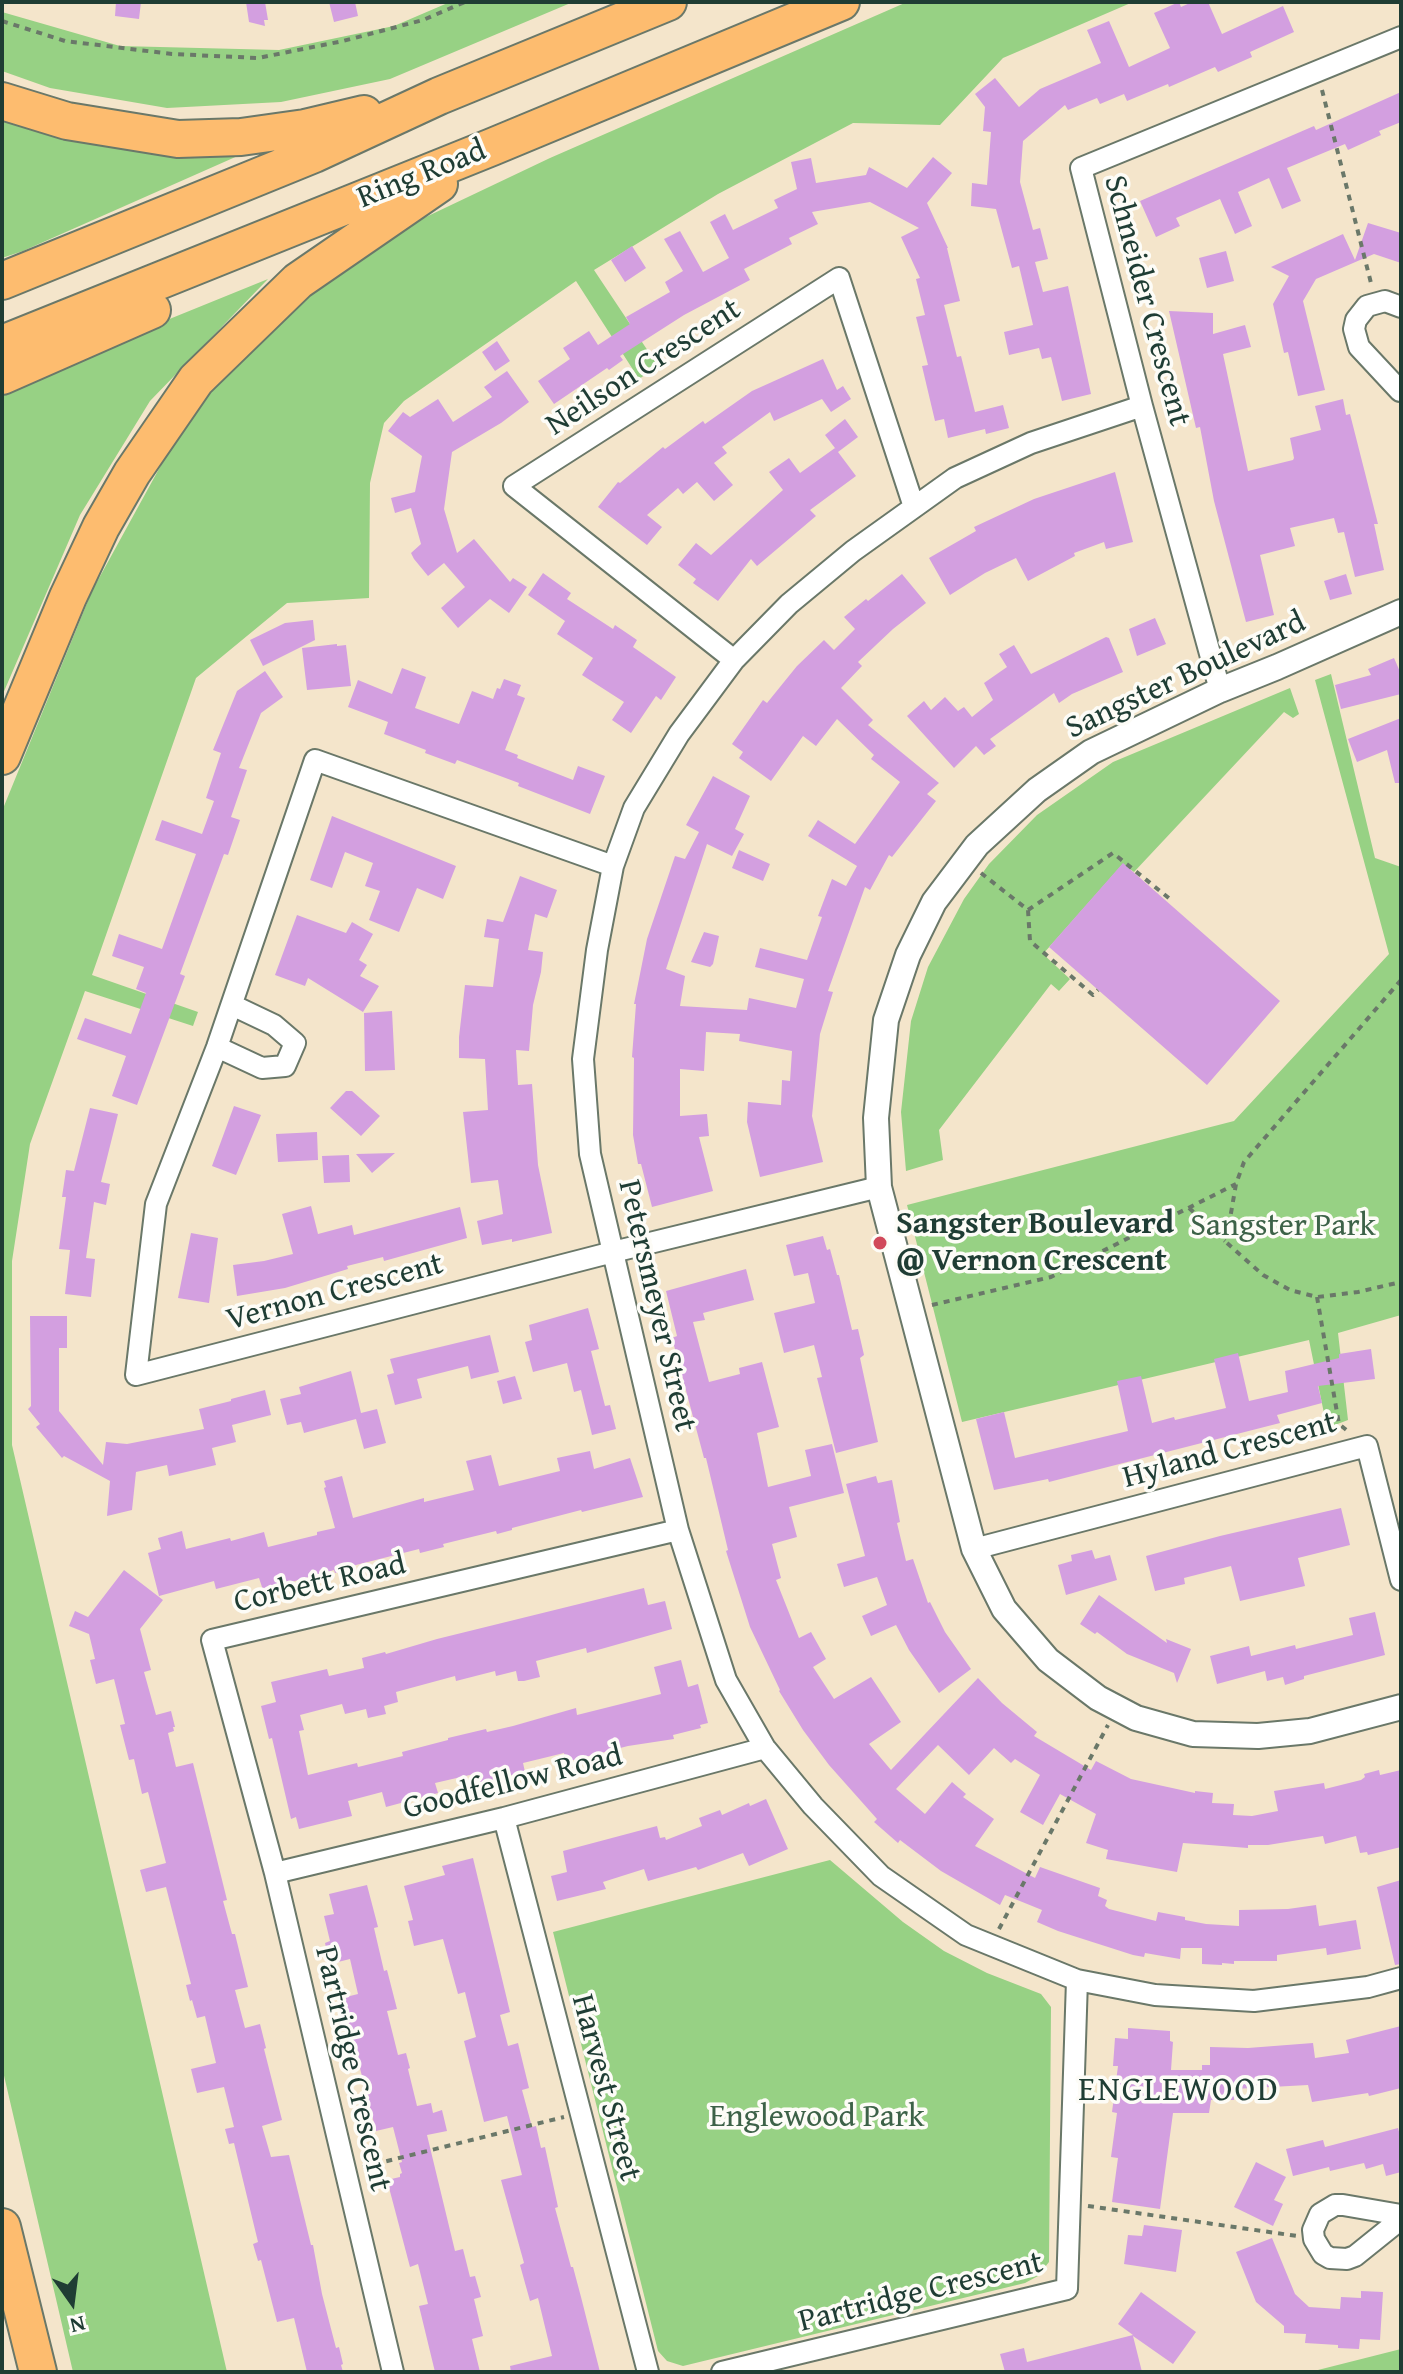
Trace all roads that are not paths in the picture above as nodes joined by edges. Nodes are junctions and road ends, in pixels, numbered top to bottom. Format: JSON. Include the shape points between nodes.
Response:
{"nodes":[{"id":1,"x":668,"y":2,"type":"edge"},
{"id":2,"x":841,"y":2,"type":"edge"},
{"id":3,"x":1401,"y":37,"type":"edge"},
{"id":4,"x":439,"y":96,"type":"junction"},
{"id":5,"x":2,"y":101,"type":"edge"},
{"id":6,"x":492,"y":147,"type":"junction"},
{"id":7,"x":2,"y":281,"type":"edge"},
{"id":8,"x":1401,"y":307,"type":"edge"},
{"id":9,"x":2,"y":344,"type":"edge"},
{"id":10,"x":2,"y":376,"type":"edge"},
{"id":11,"x":1401,"y":391,"type":"edge"},
{"id":12,"x":1142,"y":406,"type":"junction"},
{"id":13,"x":914,"y":507,"type":"junction"},
{"id":14,"x":1401,"y":612,"type":"edge"},
{"id":15,"x":734,"y":660,"type":"junction"},
{"id":16,"x":1220,"y":690,"type":"junction"},
{"id":17,"x":2,"y":756,"type":"edge"},
{"id":18,"x":613,"y":866,"type":"junction"},
{"id":19,"x":232,"y":1005,"type":"junction"},
{"id":20,"x":217,"y":1047,"type":"junction"},
{"id":21,"x":879,"y":1187,"type":"junction"},
{"id":22,"x":613,"y":1252,"type":"junction"},
{"id":23,"x":678,"y":1530,"type":"junction"},
{"id":24,"x":974,"y":1549,"type":"junction"},
{"id":25,"x":1401,"y":1580,"type":"edge"},
{"id":26,"x":1401,"y":1707,"type":"edge"},
{"id":27,"x":765,"y":1748,"type":"junction"},
{"id":28,"x":504,"y":1818,"type":"junction"},
{"id":29,"x":275,"y":1873,"type":"junction"},
{"id":30,"x":1401,"y":1978,"type":"edge"},
{"id":31,"x":1077,"y":1980,"type":"junction"},
{"id":32,"x":1401,"y":2217,"type":"edge"},
{"id":33,"x":2,"y":2227,"type":"edge"},
{"id":34,"x":38,"y":2372,"type":"edge"},
{"id":35,"x":393,"y":2372,"type":"edge"},
{"id":36,"x":648,"y":2372,"type":"edge"},
{"id":37,"x":722,"y":2372,"type":"edge"}],
"edges":[{"from":1,"to":4,"type":"highway","name":"Ring Road"},
{"from":2,"to":6,"type":"highway","name":"Ring Road"},
{"from":3,"to":12,"type":"street","name":"Schneider Crescent","via":[[1081,168]]},
{"from":4,"to":5,"type":"highway","via":[[305,128],[178,139],[67,121]]},
{"from":4,"to":7,"type":"highway","name":"Ring Road","via":[[314,154]]},
{"from":6,"to":9,"type":"highway","name":"Ring Road"},
{"from":6,"to":10,"type":"highway","via":[[234,274]]},
{"from":6,"to":17,"type":"highway","via":[[298,281],[196,380],[101,527]]},
{"from":8,"to":11,"type":"street","via":[[1375,302],[1360,312],[1354,329],[1359,347]]},
{"from":12,"to":13,"type":"street","name":"Petersmeyer Street","via":[[1031,443],[955,478]]},
{"from":12,"to":16,"type":"street","name":"Schneider Crescent"},
{"from":13,"to":15,"type":"street","name":"Petersmeyer Street","via":[[789,604]]},
{"from":13,"to":15,"type":"street","name":"Neilson Crescent","via":[[839,278],[514,486]]},
{"from":14,"to":16,"type":"street","name":"Sangster Boulevard"},
{"from":15,"to":18,"type":"street","name":"Petersmeyer Street","via":[[679,734],[634,808]]},
{"from":16,"to":21,"type":"street","name":"Sangster Boulevard","via":[[1091,752],[1037,790],[977,845],[934,902],[908,955],[886,1020],[876,1118]]},
{"from":18,"to":19,"type":"street","name":"Vernon Crescent","via":[[315,760]]},
{"from":18,"to":22,"type":"street","name":"Petersmeyer Street","via":[[583,1059],[590,1154]]},
{"from":19,"to":20,"type":"street","name":"Vernon Crescent"},
{"from":19,"to":20,"type":"street","via":[[274,1025],[295,1043],[285,1066],[262,1068]]},
{"from":20,"to":22,"type":"street","name":"Vernon Crescent","via":[[156,1204],[136,1375]]},
{"from":21,"to":22,"type":"street","name":"Vernon Crescent"},
{"from":21,"to":24,"type":"street","name":"Sangster Boulevard"},
{"from":22,"to":23,"type":"street","name":"Petersmeyer Street"},
{"from":23,"to":27,"type":"street","name":"Petersmeyer Street","via":[[726,1680]]},
{"from":23,"to":29,"type":"street","name":"Corbett Road","via":[[212,1640]]},
{"from":24,"to":25,"type":"street","name":"Hyland Crescent","via":[[1367,1446]]},
{"from":24,"to":26,"type":"street","name":"Sangster Boulevard","via":[[1004,1609],[1048,1660],[1098,1698],[1136,1718],[1193,1734],[1258,1736],[1310,1731]]},
{"from":27,"to":28,"type":"street","name":"Goodfellow Road"},
{"from":27,"to":31,"type":"street","name":"Petersmeyer Street","via":[[881,1876],[966,1935]]},
{"from":28,"to":29,"type":"street","name":"Goodfellow Road"},
{"from":28,"to":36,"type":"street","name":"Harvest Street"},
{"from":29,"to":35,"type":"street","name":"Partridge Crescent"},
{"from":30,"to":31,"type":"street","name":"Petersmeyer Street","via":[[1254,2001],[1155,1995]]},
{"from":31,"to":37,"type":"street","name":"Partridge Crescent","via":[[1067,2289]]},
{"from":32,"to":32,"type":"street","via":[[1335,2205],[1315,2222],[1314,2239],[1323,2254],[1347,2259]]},
{"from":33,"to":34,"type":"highway"}]}
